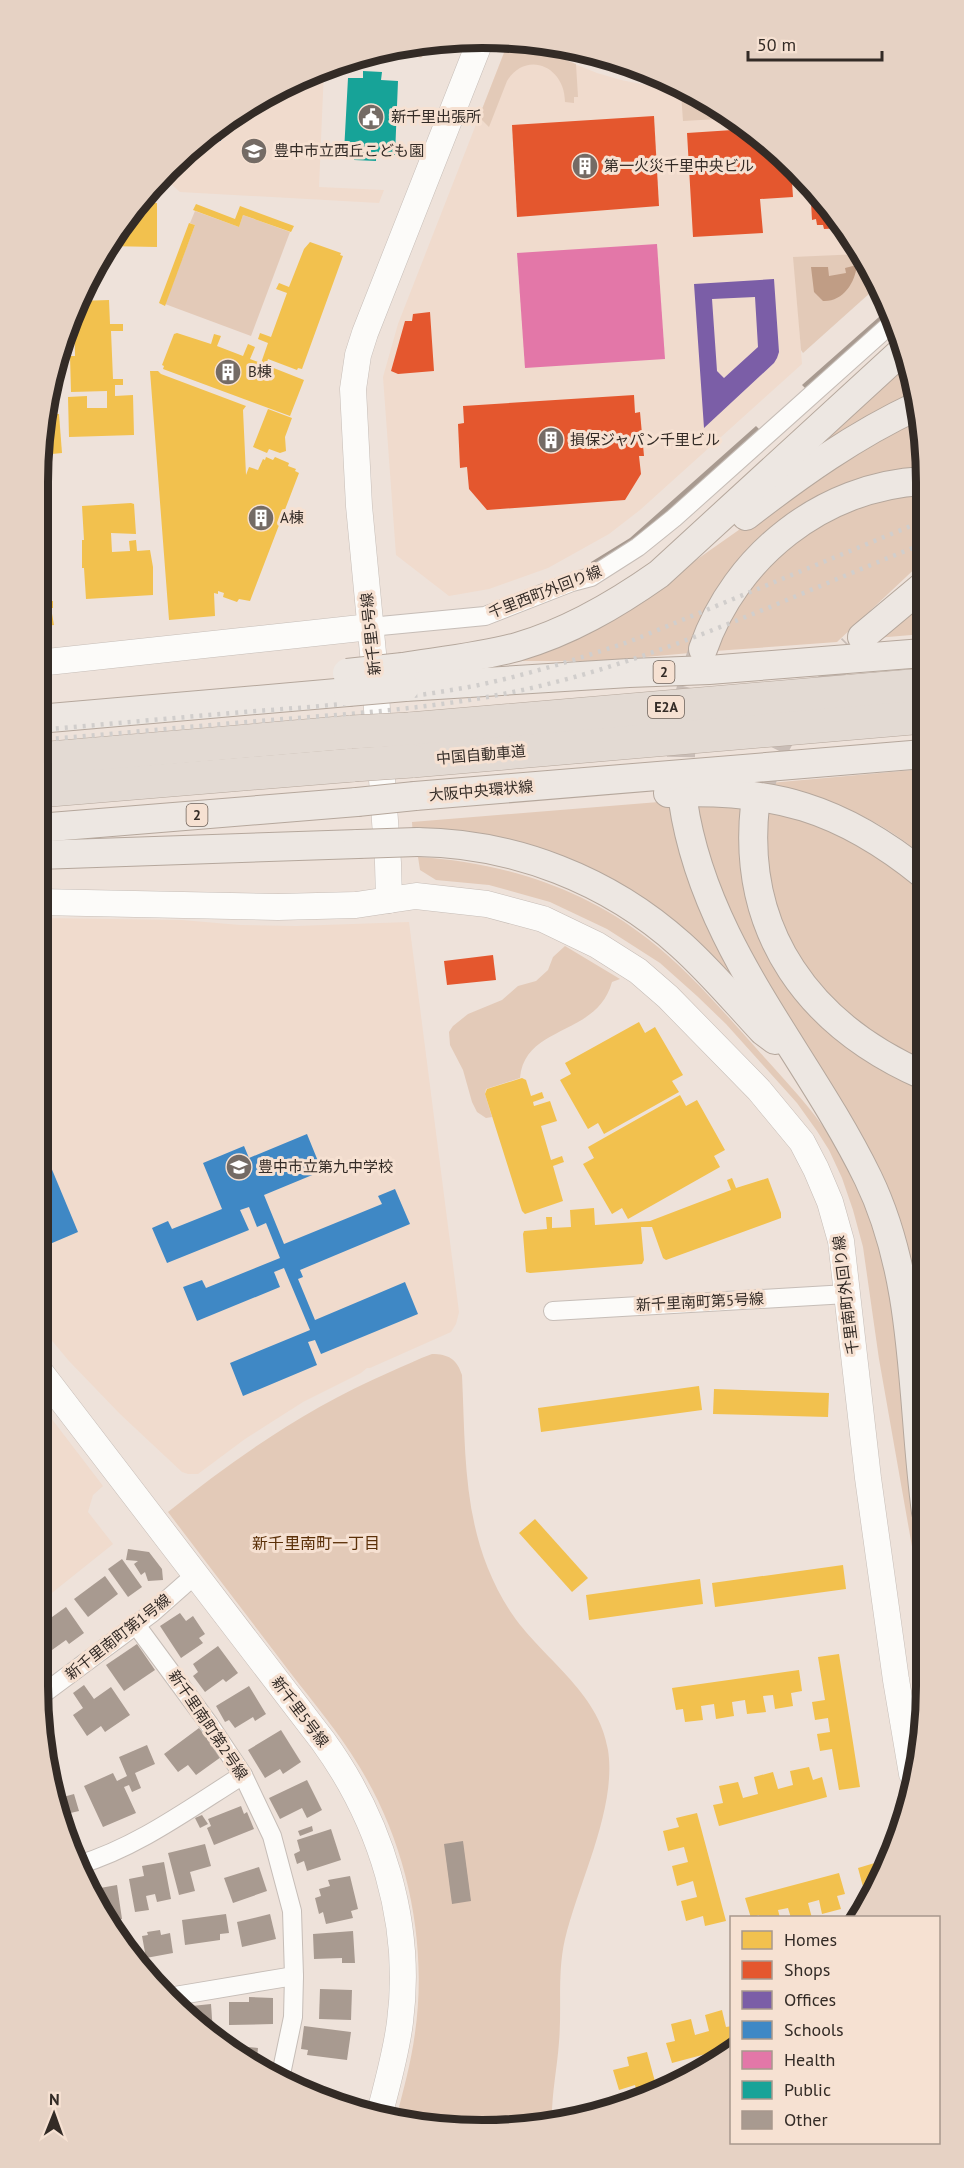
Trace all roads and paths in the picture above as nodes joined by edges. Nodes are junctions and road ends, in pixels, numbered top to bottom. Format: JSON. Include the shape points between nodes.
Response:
{"nodes":[{"id":1,"x":477,"y":48,"type":"edge"},
{"id":2,"x":887,"y":327,"type":"edge"},
{"id":3,"x":897,"y":356,"type":"edge"},
{"id":4,"x":910,"y":409,"type":"edge"},
{"id":5,"x":916,"y":482,"type":"edge"},
{"id":6,"x":659,"y":574,"type":"junction"},
{"id":7,"x":916,"y":592,"type":"edge"},
{"id":8,"x":370,"y":627,"type":"junction"},
{"id":9,"x":862,"y":638,"type":"tunnel mouth"},
{"id":10,"x":703,"y":649,"type":"tunnel mouth"},
{"id":11,"x":916,"y":654,"type":"edge"},
{"id":12,"x":48,"y":662,"type":"edge"},
{"id":13,"x":404,"y":677,"type":"junction"},
{"id":14,"x":916,"y":686,"type":"edge"},
{"id":15,"x":48,"y":718,"type":"edge"},
{"id":16,"x":916,"y":718,"type":"edge"},
{"id":17,"x":916,"y":755,"type":"edge"},
{"id":18,"x":48,"y":758,"type":"edge"},
{"id":19,"x":517,"y":787,"type":"junction"},
{"id":20,"x":48,"y":790,"type":"edge"},
{"id":21,"x":683,"y":801,"type":"tunnel mouth"},
{"id":22,"x":755,"y":805,"type":"tunnel mouth"},
{"id":23,"x":48,"y":827,"type":"edge"},
{"id":24,"x":48,"y":855,"type":"edge"},
{"id":25,"x":916,"y":869,"type":"edge"},
{"id":26,"x":389,"y":900,"type":"junction"},
{"id":27,"x":48,"y":902,"type":"edge"},
{"id":28,"x":916,"y":1071,"type":"edge"},
{"id":29,"x":812,"y":1082,"type":"junction"},
{"id":30,"x":847,"y":1294,"type":"junction"},
{"id":31,"x":553,"y":1311,"type":"dead end"},
{"id":32,"x":48,"y":1382,"type":"edge"},
{"id":33,"x":916,"y":1414,"type":"edge"},
{"id":34,"x":195,"y":1575,"type":"junction"},
{"id":35,"x":136,"y":1624,"type":"junction"},
{"id":36,"x":48,"y":1690,"type":"edge"},
{"id":37,"x":910,"y":1760,"type":"edge"},
{"id":38,"x":243,"y":1775,"type":"junction"},
{"id":39,"x":86,"y":1863,"type":"edge"},
{"id":40,"x":294,"y":1976,"type":"junction"},
{"id":41,"x":178,"y":1996,"type":"edge"},
{"id":42,"x":282,"y":2071,"type":"edge"},
{"id":43,"x":382,"y":2108,"type":"edge"}],
"edges":[{"from":1,"to":8,"type":"street","name":"新千里5号線","via":[[356,363],[354,422]]},
{"from":2,"to":8,"type":"street","name":"千里西町外回り線","via":[[668,523],[597,574],[485,616]]},
{"from":3,"to":6,"type":"main road"},
{"from":4,"to":6,"type":"main road","via":[[837,448],[721,535]]},
{"from":5,"to":10,"type":"main road","via":[[855,495],[795,526],[765,550],[739,580],[718,613]]},
{"from":6,"to":13,"type":"main road","via":[[589,618],[539,640]]},
{"from":7,"to":9,"type":"main road"},
{"from":8,"to":12,"type":"street","name":"千里西町外回り線"},
{"from":8,"to":26,"type":"street","name":"新千里5号線"},
{"from":11,"to":13,"type":"main road","number":"2","via":[[709,670]]},
{"from":13,"to":15,"type":"main road","number":"2","bridge":true,"via":[[129,712]]},
{"from":14,"to":18,"type":"highway","number":"E2A","bridge":true},
{"from":16,"to":20,"type":"highway","name":"中国自動車道","number":"E2A","bridge":true},
{"from":17,"to":19,"type":"main road","name":"大阪中央環状線","number":"2"},
{"from":19,"to":23,"type":"main road","name":"大阪中央環状線","number":"2","bridge":true},
{"from":19,"to":25,"type":"main road","via":[[632,795],[721,792],[789,802],[857,828]]},
{"from":21,"to":29,"type":"main road","via":[[698,868],[716,912]]},
{"from":22,"to":28,"type":"main road","via":[[752,852],[758,892],[774,940],[788,965],[843,1026]]},
{"from":24,"to":29,"type":"main road","bridge":true,"via":[[417,842],[466,845],[511,854],[565,872],[615,896],[663,930],[783,1047]]},
{"from":26,"to":27,"type":"street","via":[[278,907]]},
{"from":26,"to":30,"type":"street","name":"千里南町外回り線","via":[[416,896],[519,911],[597,945],[652,983],[759,1090],[802,1142],[836,1218]]},
{"from":29,"to":33,"type":"main road","via":[[868,1178],[894,1247],[905,1306]]},
{"from":30,"to":31,"type":"street","name":"新千里南町第5号線"},
{"from":30,"to":37,"type":"street","name":"千里南町外回り線","via":[[868,1478]]},
{"from":32,"to":34,"type":"street","name":"新千里5号線"},
{"from":34,"to":35,"type":"street","name":"新千里南町第1号線"},
{"from":34,"to":43,"type":"street","name":"新千里5号線","via":[[333,1755],[377,1841],[391,1883],[402,1974],[400,2021]]},
{"from":35,"to":36,"type":"street","name":"新千里南町第1号線"},
{"from":35,"to":38,"type":"street","name":"新千里南町第2号線"},
{"from":38,"to":39,"type":"street","via":[[146,1836]]},
{"from":38,"to":40,"type":"street","name":"新千里南町第2号線","via":[[272,1836],[292,1911]]},
{"from":40,"to":41,"type":"street"},
{"from":40,"to":42,"type":"street","name":"新千里南町第2号線","via":[[293,2017]]}]}
